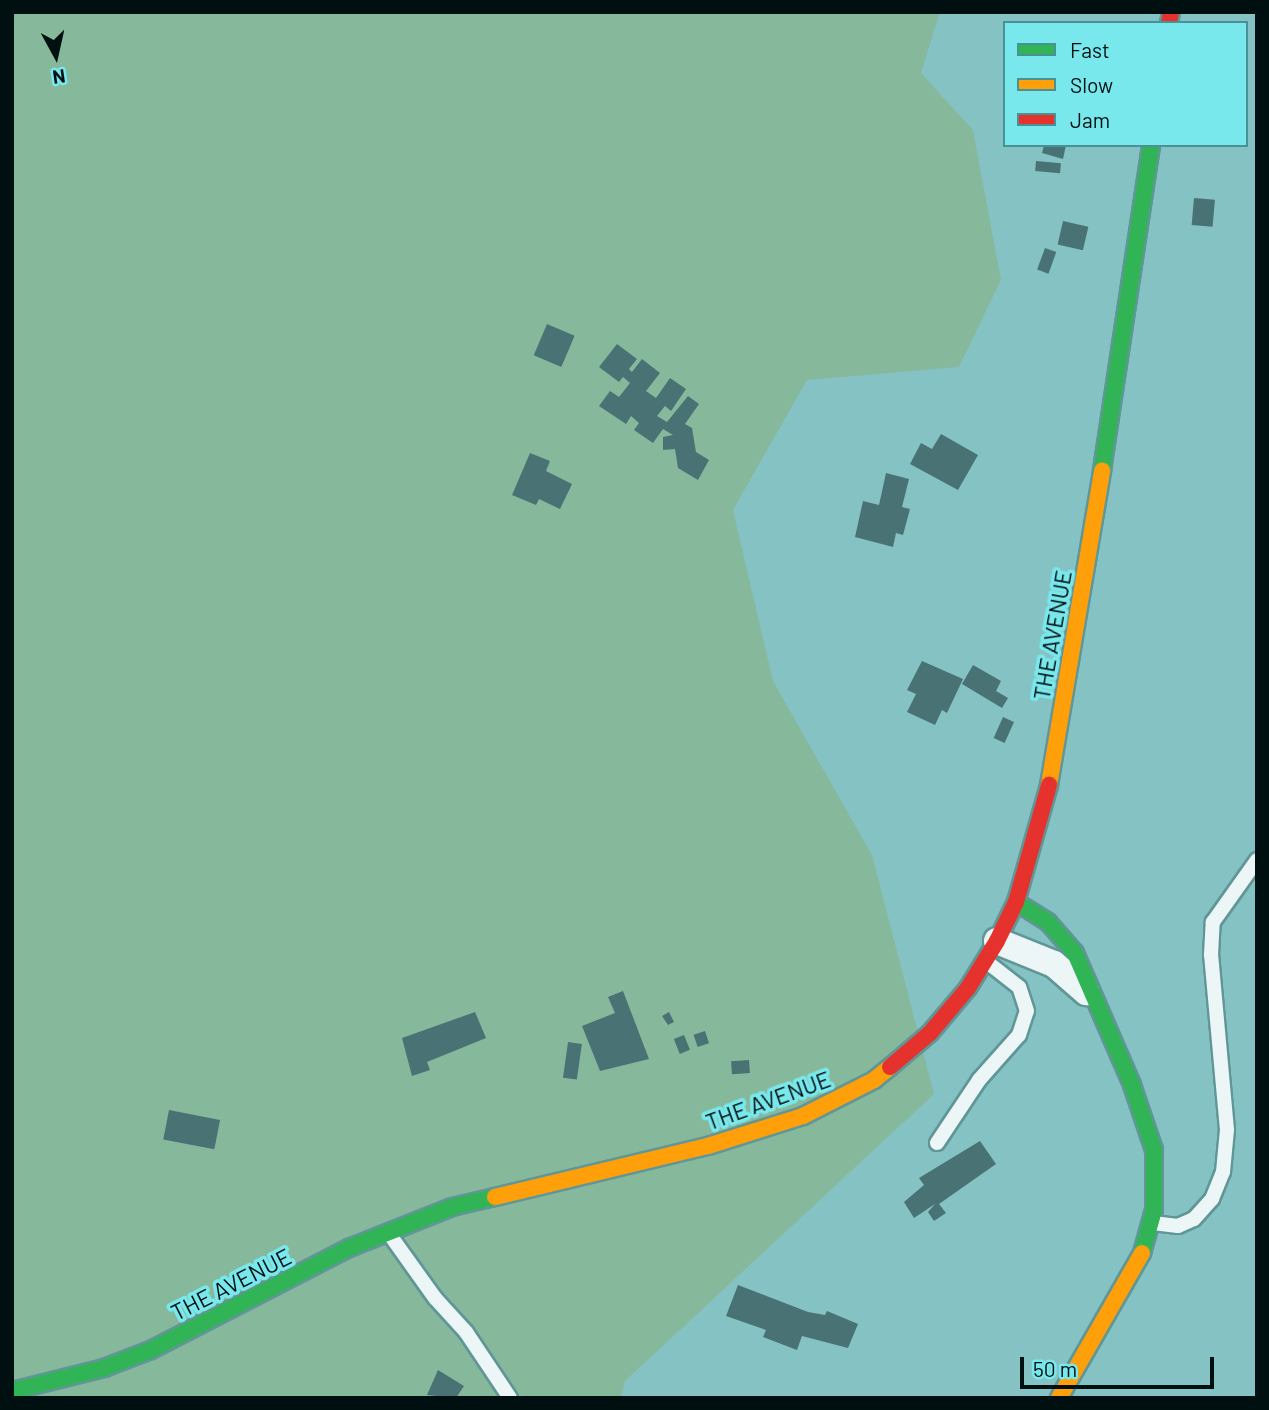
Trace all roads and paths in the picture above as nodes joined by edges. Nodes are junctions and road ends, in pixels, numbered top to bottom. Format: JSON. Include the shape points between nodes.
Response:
{"nodes":[{"id":1,"x":1151,"y":147,"type":"edge"},
{"id":2,"x":1257,"y":860,"type":"edge"},
{"id":3,"x":1016,"y":902,"type":"junction"},
{"id":4,"x":991,"y":951,"type":"junction"},
{"id":5,"x":1094,"y":1001,"type":"junction"},
{"id":6,"x":937,"y":1143,"type":"dead end"},
{"id":7,"x":1151,"y":1223,"type":"junction"},
{"id":8,"x":388,"y":1230,"type":"junction"},
{"id":9,"x":12,"y":1391,"type":"edge"},
{"id":10,"x":510,"y":1398,"type":"edge"},
{"id":11,"x":1059,"y":1398,"type":"edge"}],
"edges":[{"from":1,"to":3,"type":"street","name":"THE AVENUE","via":[[1055,756],[1041,825]]},
{"from":2,"to":7,"type":"lane","via":[[1213,922],[1211,955],[1227,1130],[1223,1172],[1212,1199],[1194,1219],[1178,1226]]},
{"from":3,"to":4,"type":"street","name":"THE AVENUE"},
{"from":3,"to":5,"type":"street","via":[[1060,933],[1075,953]]},
{"from":4,"to":5,"type":"street","via":[[1054,964]]},
{"from":4,"to":6,"type":"lane","via":[[1019,987],[1027,1011],[1019,1035],[979,1080]]},
{"from":4,"to":8,"type":"street","name":"THE AVENUE","via":[[930,1033],[874,1080],[839,1101],[757,1133],[452,1207]]},
{"from":5,"to":7,"type":"street","via":[[1132,1085],[1154,1150]]},
{"from":7,"to":11,"type":"street","via":[[1131,1275]]},
{"from":8,"to":9,"type":"street","name":"THE AVENUE","via":[[151,1350],[91,1372]]},
{"from":8,"to":10,"type":"lane"}]}
